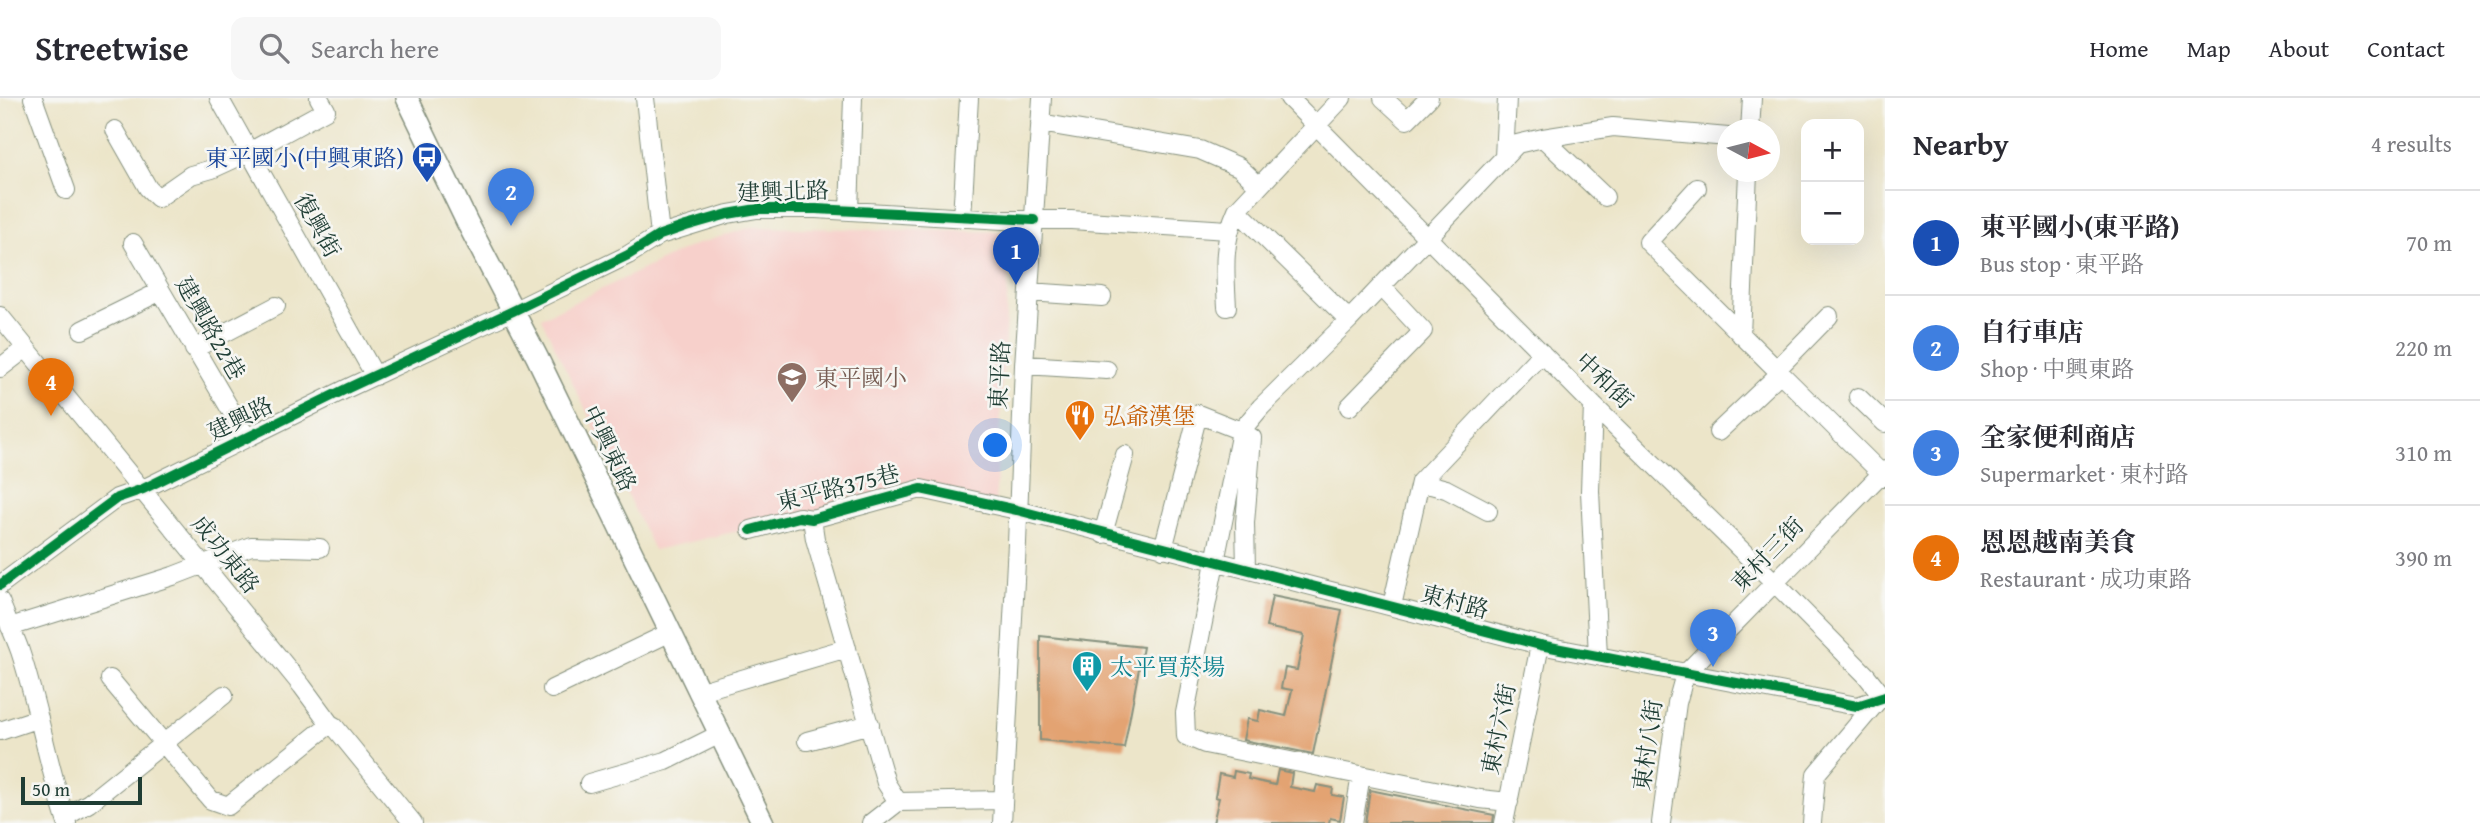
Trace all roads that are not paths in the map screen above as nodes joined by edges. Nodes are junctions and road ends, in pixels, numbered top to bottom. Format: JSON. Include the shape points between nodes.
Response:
{"nodes":[{"id":1,"x":33,"y":98,"type":"edge"},
{"id":2,"x":219,"y":98,"type":"edge"},
{"id":3,"x":319,"y":98,"type":"edge"},
{"id":4,"x":645,"y":98,"type":"edge"},
{"id":5,"x":853,"y":98,"type":"edge"},
{"id":6,"x":968,"y":98,"type":"edge"},
{"id":7,"x":1042,"y":98,"type":"edge"},
{"id":8,"x":1289,"y":98,"type":"edge"},
{"id":9,"x":1342,"y":98,"type":"edge"},
{"id":10,"x":1383,"y":98,"type":"edge"},
{"id":11,"x":1429,"y":98,"type":"edge"},
{"id":12,"x":1507,"y":98,"type":"edge"},
{"id":13,"x":1752,"y":98,"type":"edge"},
{"id":14,"x":411,"y":99,"type":"edge"},
{"id":15,"x":1751,"y":119,"type":"edge"},
{"id":16,"x":1040,"y":123,"type":"junction"},
{"id":17,"x":1316,"y":126,"type":"junction"},
{"id":18,"x":115,"y":130,"type":"dead end"},
{"id":19,"x":1717,"y":136,"type":"edge"},
{"id":20,"x":1543,"y":138,"type":"junction"},
{"id":21,"x":249,"y":152,"type":"junction"},
{"id":22,"x":1504,"y":157,"type":"junction"},
{"id":23,"x":1747,"y":182,"type":"edge"},
{"id":24,"x":1259,"y":186,"type":"junction"},
{"id":25,"x":1697,"y":188,"type":"dead end"},
{"id":26,"x":66,"y":190,"type":"dead end"},
{"id":27,"x":1605,"y":197,"type":"dead end"},
{"id":28,"x":1237,"y":210,"type":"junction"},
{"id":29,"x":849,"y":211,"type":"junction"},
{"id":30,"x":962,"y":218,"type":"junction"},
{"id":31,"x":1034,"y":220,"type":"junction"},
{"id":32,"x":1228,"y":230,"type":"junction"},
{"id":33,"x":660,"y":235,"type":"junction"},
{"id":34,"x":1427,"y":237,"type":"junction"},
{"id":35,"x":133,"y":243,"type":"dead end"},
{"id":36,"x":1381,"y":286,"type":"junction"},
{"id":37,"x":161,"y":290,"type":"junction"},
{"id":38,"x":1029,"y":292,"type":"junction"},
{"id":39,"x":1102,"y":297,"type":"dead end"},
{"id":40,"x":276,"y":306,"type":"dead end"},
{"id":41,"x":1227,"y":307,"type":"dead end"},
{"id":42,"x":513,"y":311,"type":"junction"},
{"id":43,"x":0,"y":316,"type":"edge"},
{"id":44,"x":1829,"y":316,"type":"dead end"},
{"id":45,"x":1349,"y":320,"type":"junction"},
{"id":46,"x":82,"y":330,"type":"dead end"},
{"id":47,"x":1741,"y":335,"type":"junction"},
{"id":48,"x":26,"y":348,"type":"junction"},
{"id":49,"x":194,"y":349,"type":"junction"},
{"id":50,"x":1542,"y":353,"type":"junction"},
{"id":51,"x":1024,"y":365,"type":"junction"},
{"id":52,"x":0,"y":368,"type":"edge"},
{"id":53,"x":1107,"y":370,"type":"dead end"},
{"id":54,"x":1778,"y":371,"type":"junction"},
{"id":55,"x":375,"y":376,"type":"junction"},
{"id":56,"x":1858,"y":397,"type":"dead end"},
{"id":57,"x":1593,"y":405,"type":"junction"},
{"id":58,"x":1349,"y":407,"type":"dead end"},
{"id":59,"x":1885,"y":423,"type":"edge"},
{"id":60,"x":1241,"y":431,"type":"junction"},
{"id":61,"x":1718,"y":432,"type":"dead end"},
{"id":62,"x":247,"y":438,"type":"junction"},
{"id":63,"x":1125,"y":455,"type":"dead end"},
{"id":64,"x":1884,"y":474,"type":"edge"},
{"id":65,"x":1419,"y":482,"type":"junction"},
{"id":66,"x":143,"y":489,"type":"junction"},
{"id":67,"x":1017,"y":510,"type":"junction"},
{"id":68,"x":1488,"y":511,"type":"dead end"},
{"id":69,"x":812,"y":519,"type":"junction"},
{"id":70,"x":751,"y":530,"type":"dead end"},
{"id":71,"x":1103,"y":534,"type":"junction"},
{"id":72,"x":320,"y":548,"type":"dead end"},
{"id":73,"x":1163,"y":549,"type":"junction"},
{"id":74,"x":1213,"y":561,"type":"junction"},
{"id":75,"x":203,"y":564,"type":"junction"},
{"id":76,"x":1246,"y":569,"type":"junction"},
{"id":77,"x":1774,"y":582,"type":"junction"},
{"id":78,"x":0,"y":585,"type":"edge"},
{"id":79,"x":0,"y":601,"type":"edge"},
{"id":80,"x":1392,"y":606,"type":"junction"},
{"id":81,"x":10,"y":627,"type":"junction"},
{"id":82,"x":669,"y":633,"type":"junction"},
{"id":83,"x":1540,"y":645,"type":"junction"},
{"id":84,"x":846,"y":648,"type":"junction"},
{"id":85,"x":1598,"y":656,"type":"junction"},
{"id":86,"x":1685,"y":674,"type":"junction"},
{"id":87,"x":110,"y":679,"type":"dead end"},
{"id":88,"x":552,"y":690,"type":"dead end"},
{"id":89,"x":698,"y":692,"type":"junction"},
{"id":90,"x":224,"y":695,"type":"dead end"},
{"id":91,"x":1884,"y":696,"type":"edge"},
{"id":92,"x":39,"y":718,"type":"junction"},
{"id":93,"x":330,"y":724,"type":"junction"},
{"id":94,"x":870,"y":724,"type":"junction"},
{"id":95,"x":0,"y":731,"type":"edge"},
{"id":96,"x":718,"y":734,"type":"junction"},
{"id":97,"x":807,"y":741,"type":"dead end"},
{"id":98,"x":164,"y":743,"type":"junction"},
{"id":99,"x":1361,"y":775,"type":"junction"},
{"id":100,"x":589,"y":783,"type":"dead end"},
{"id":101,"x":1002,"y":800,"type":"junction"},
{"id":102,"x":898,"y":802,"type":"junction"},
{"id":103,"x":1509,"y":802,"type":"junction"},
{"id":104,"x":66,"y":820,"type":"edge"},
{"id":105,"x":413,"y":823,"type":"edge"},
{"id":106,"x":763,"y":823,"type":"edge"},
{"id":107,"x":871,"y":823,"type":"edge"},
{"id":108,"x":1002,"y":823,"type":"edge"},
{"id":109,"x":1353,"y":823,"type":"edge"},
{"id":110,"x":1504,"y":823,"type":"edge"},
{"id":111,"x":1661,"y":823,"type":"edge"},
{"id":112,"x":1812,"y":823,"type":"edge"}],
"edges":[{"from":1,"to":26,"type":"street"},
{"from":2,"to":21,"type":"street","name":"復興街"},
{"from":3,"to":21,"type":"street","via":[[326,110]]},
{"from":4,"to":33,"type":"street"},
{"from":5,"to":29,"type":"street"},
{"from":6,"to":30,"type":"street"},
{"from":7,"to":16,"type":"street","name":"東平路"},
{"from":8,"to":17,"type":"street","name":"中和街"},
{"from":9,"to":17,"type":"street"},
{"from":10,"to":11,"type":"street","via":[[1407,120]]},
{"from":12,"to":22,"type":"street"},
{"from":13,"to":15,"type":"street"},
{"from":14,"to":42,"type":"main road","name":"中興東路"},
{"from":16,"to":24,"type":"street","via":[[1200,150],[1238,167]]},
{"from":16,"to":31,"type":"street","name":"東平路"},
{"from":17,"to":24,"type":"street"},
{"from":17,"to":34,"type":"street","name":"中和街"},
{"from":18,"to":21,"type":"street","via":[[158,198],[191,175]]},
{"from":19,"to":20,"type":"street","via":[[1613,127]]},
{"from":20,"to":22,"type":"street","via":[[1517,144]]},
{"from":20,"to":27,"type":"street"},
{"from":21,"to":55,"type":"street","name":"復興街"},
{"from":22,"to":34,"type":"street"},
{"from":23,"to":47,"type":"street"},
{"from":24,"to":28,"type":"street"},
{"from":25,"to":47,"type":"street","via":[[1648,242]]},
{"from":28,"to":32,"type":"street"},
{"from":28,"to":45,"type":"street"},
{"from":29,"to":30,"type":"street","name":"建興北路"},
{"from":29,"to":33,"type":"street","name":"建興北路","via":[[757,209]]},
{"from":30,"to":31,"type":"street","name":"建興北路"},
{"from":31,"to":32,"type":"street","name":"建興北路"},
{"from":31,"to":38,"type":"street","name":"東平路"},
{"from":32,"to":41,"type":"street"},
{"from":33,"to":42,"type":"street","name":"建興北路"},
{"from":34,"to":36,"type":"street"},
{"from":34,"to":50,"type":"street","name":"中和街"},
{"from":35,"to":37,"type":"street","name":"建興路22巷"},
{"from":36,"to":45,"type":"street"},
{"from":36,"to":58,"type":"street","via":[[1423,331]]},
{"from":37,"to":46,"type":"street"},
{"from":37,"to":49,"type":"street","name":"建興路22巷"},
{"from":38,"to":39,"type":"street"},
{"from":38,"to":51,"type":"street","name":"東平路"},
{"from":40,"to":49,"type":"street"},
{"from":42,"to":55,"type":"street","name":"建興路"},
{"from":42,"to":82,"type":"main road","name":"中興東路"},
{"from":43,"to":48,"type":"street","name":"成功東路"},
{"from":44,"to":54,"type":"street"},
{"from":45,"to":60,"type":"street"},
{"from":47,"to":54,"type":"street"},
{"from":48,"to":52,"type":"street"},
{"from":48,"to":66,"type":"street","name":"成功東路"},
{"from":49,"to":62,"type":"street","name":"建興路22巷"},
{"from":50,"to":57,"type":"street","name":"中和街"},
{"from":50,"to":65,"type":"street"},
{"from":51,"to":53,"type":"street"},
{"from":51,"to":67,"type":"street","name":"東平路"},
{"from":54,"to":61,"type":"street"},
{"from":54,"to":64,"type":"street"},
{"from":55,"to":62,"type":"street","name":"建興路"},
{"from":56,"to":59,"type":"street"},
{"from":57,"to":77,"type":"street","name":"中和街"},
{"from":57,"to":85,"type":"street","via":[[1590,491]]},
{"from":60,"to":73,"type":"street","via":[[1198,414]]},
{"from":60,"to":74,"type":"street"},
{"from":60,"to":76,"type":"street","via":[[1252,438]]},
{"from":62,"to":66,"type":"street","name":"建興路"},
{"from":63,"to":71,"type":"street"},
{"from":64,"to":77,"type":"street","name":"東村三街"},
{"from":65,"to":68,"type":"street","via":[[1446,489]]},
{"from":65,"to":80,"type":"street"},
{"from":66,"to":75,"type":"street","name":"成功東路"},
{"from":66,"to":78,"type":"street","name":"建興路","via":[[117,498]]},
{"from":67,"to":69,"type":"street","name":"東平路375巷","via":[[921,489]]},
{"from":67,"to":71,"type":"street","name":"東村路"},
{"from":67,"to":101,"type":"street","name":"東平路"},
{"from":69,"to":70,"type":"street","name":"東平路375巷","via":[[799,517]]},
{"from":69,"to":84,"type":"street","name":"東平路375巷"},
{"from":71,"to":73,"type":"street","name":"東村路"},
{"from":72,"to":75,"type":"street","via":[[251,546]]},
{"from":73,"to":74,"type":"street","name":"東村路"},
{"from":74,"to":76,"type":"street","name":"東村路"},
{"from":74,"to":99,"type":"street","via":[[1185,713],[1186,736],[1205,744]]},
{"from":75,"to":81,"type":"street"},
{"from":75,"to":93,"type":"street","name":"成功東路"},
{"from":76,"to":80,"type":"street","name":"東村路"},
{"from":77,"to":86,"type":"street","name":"東村三街"},
{"from":77,"to":91,"type":"street","name":"中和街"},
{"from":79,"to":81,"type":"street"},
{"from":80,"to":83,"type":"street","name":"東村路"},
{"from":81,"to":92,"type":"street"},
{"from":82,"to":88,"type":"street"},
{"from":82,"to":89,"type":"main road","name":"中興東路"},
{"from":83,"to":85,"type":"street","name":"東村路"},
{"from":83,"to":103,"type":"street","name":"東村六街"},
{"from":84,"to":89,"type":"street"},
{"from":84,"to":94,"type":"street","name":"東平路375巷"},
{"from":85,"to":86,"type":"street","name":"東村路"},
{"from":86,"to":91,"type":"street","name":"東村路","via":[[1857,705]]},
{"from":86,"to":111,"type":"street","name":"東村八街"},
{"from":87,"to":98,"type":"street"},
{"from":89,"to":96,"type":"main road","name":"中興東路"},
{"from":90,"to":98,"type":"street"},
{"from":91,"to":112,"type":"street","via":[[1816,774]]},
{"from":92,"to":95,"type":"street"},
{"from":92,"to":104,"type":"street"},
{"from":93,"to":98,"type":"street","via":[[228,806],[211,800]]},
{"from":93,"to":105,"type":"street","name":"成功東路"},
{"from":94,"to":97,"type":"street"},
{"from":94,"to":102,"type":"street","name":"東平路375巷","via":[[886,783]]},
{"from":96,"to":100,"type":"street","via":[[666,761]]},
{"from":96,"to":106,"type":"main road","name":"中興東路"},
{"from":98,"to":104,"type":"street"},
{"from":99,"to":103,"type":"street"},
{"from":99,"to":109,"type":"street"},
{"from":101,"to":102,"type":"street"},
{"from":101,"to":108,"type":"street","name":"東平路"},
{"from":102,"to":107,"type":"street"},
{"from":103,"to":110,"type":"street","name":"東村六街"}]}
